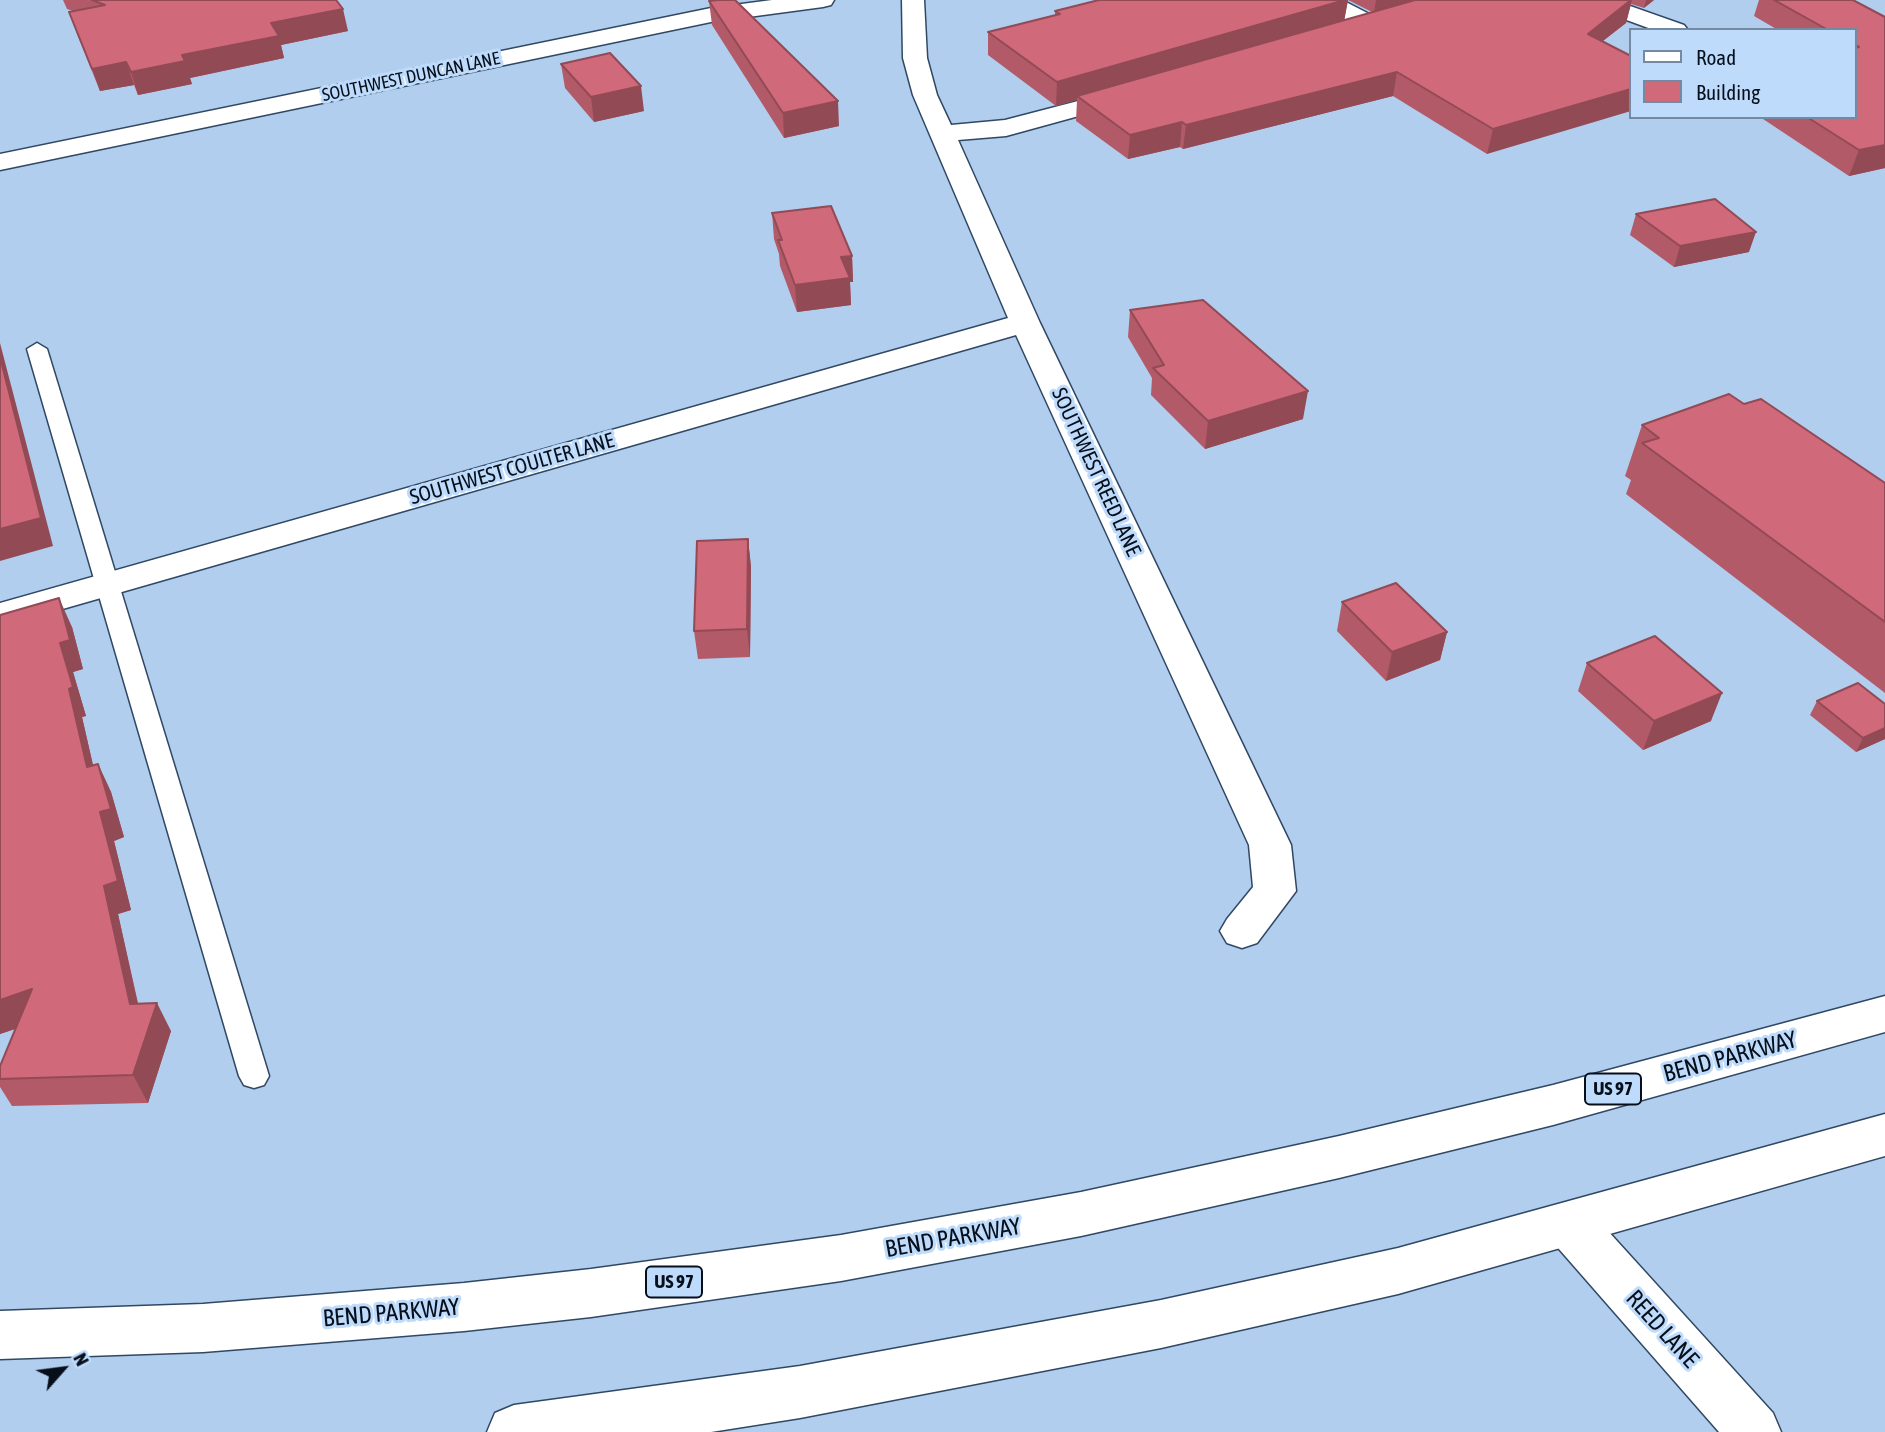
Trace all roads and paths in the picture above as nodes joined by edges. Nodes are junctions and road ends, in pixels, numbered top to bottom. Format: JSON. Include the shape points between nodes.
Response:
{"nodes":[{"id":1,"x":823,"y":0,"type":"edge"},
{"id":2,"x":913,"y":0,"type":"edge"},
{"id":3,"x":1325,"y":0,"type":"edge"},
{"id":4,"x":1575,"y":0,"type":"edge"},
{"id":5,"x":1670,"y":28,"type":"edge"},
{"id":6,"x":1343,"y":31,"type":"edge"},
{"id":7,"x":1147,"y":89,"type":"edge"},
{"id":8,"x":942,"y":134,"type":"junction"},
{"id":9,"x":0,"y":162,"type":"edge"},
{"id":10,"x":1025,"y":323,"type":"junction"},
{"id":11,"x":37,"y":349,"type":"dead end"},
{"id":12,"x":106,"y":585,"type":"junction"},
{"id":13,"x":0,"y":615,"type":"edge"},
{"id":14,"x":1242,"y":931,"type":"dead end"},
{"id":15,"x":1885,"y":1013,"type":"edge"},
{"id":16,"x":254,"y":1076,"type":"dead end"},
{"id":17,"x":1885,"y":1135,"type":"edge"},
{"id":18,"x":1570,"y":1226,"type":"junction"},
{"id":19,"x":0,"y":1335,"type":"edge"},
{"id":20,"x":514,"y":1432,"type":"edge"},
{"id":21,"x":1754,"y":1432,"type":"edge"}],
"edges":[{"from":1,"to":9,"type":"main road","name":"SOUTHWEST DUNCAN LANE","via":[[712,15]]},
{"from":2,"to":8,"type":"main road","name":"SOUTHWEST REED LANE","via":[[915,58]]},
{"from":3,"to":6,"type":"main road","via":[[1380,20]]},
{"from":4,"to":5,"type":"main road","via":[[1616,8]]},
{"from":7,"to":8,"type":"main road","via":[[1006,128]]},
{"from":8,"to":10,"type":"main road","name":"SOUTHWEST REED LANE"},
{"from":10,"to":12,"type":"main road","name":"SOUTHWEST COULTER LANE"},
{"from":10,"to":14,"type":"main road","name":"SOUTHWEST REED LANE","via":[[1270,845],[1275,891]]},
{"from":11,"to":12,"type":"lane"},
{"from":12,"to":13,"type":"main road","name":"SOUTHWEST COULTER LANE"},
{"from":12,"to":16,"type":"lane"},
{"from":15,"to":19,"type":"main road","name":"BEND PARKWAY","number":"US 97","via":[[1553,1105],[1352,1154],[1081,1214],[841,1258],[464,1307],[203,1328]]},
{"from":17,"to":18,"type":"main road"},
{"from":18,"to":20,"type":"main road","via":[[1398,1270],[1011,1354],[706,1407]]},
{"from":18,"to":21,"type":"main road","name":"REED LANE"}]}
